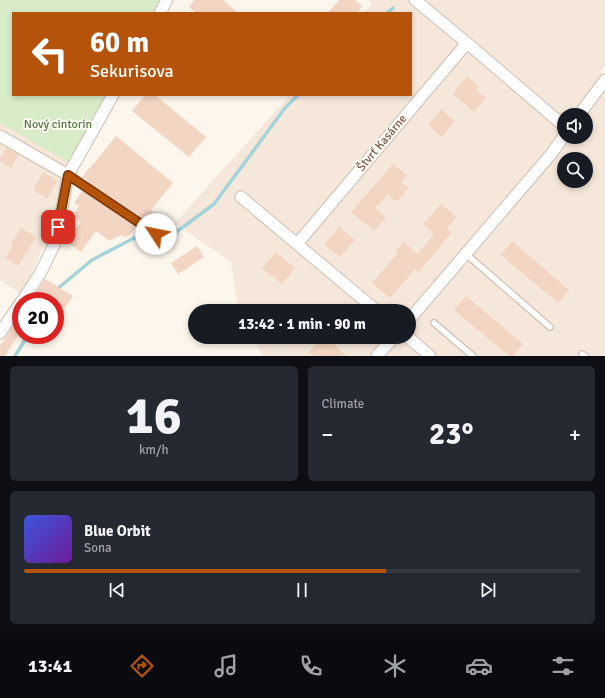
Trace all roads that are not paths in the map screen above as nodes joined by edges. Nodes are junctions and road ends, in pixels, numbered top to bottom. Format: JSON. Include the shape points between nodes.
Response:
{"nodes":[{"id":1,"x":167,"y":0,"type":"edge"},
{"id":2,"x":415,"y":0,"type":"edge"},
{"id":3,"x":161,"y":12,"type":"edge"},
{"id":4,"x":467,"y":43,"type":"junction"},
{"id":5,"x":603,"y":86,"type":"edge"},
{"id":6,"x":112,"y":96,"type":"edge"},
{"id":7,"x":585,"y":108,"type":"edge"},
{"id":8,"x":557,"y":120,"type":"edge"},
{"id":9,"x":0,"y":136,"type":"edge"},
{"id":10,"x":558,"y":144,"type":"edge"},
{"id":11,"x":68,"y":175,"type":"junction"},
{"id":12,"x":241,"y":197,"type":"dead end"},
{"id":13,"x":156,"y":234,"type":"dead end"},
{"id":14,"x":297,"y":244,"type":"junction"},
{"id":15,"x":466,"y":254,"type":"junction"},
{"id":16,"x":28,"y":292,"type":"edge"},
{"id":17,"x":369,"y":304,"type":"edge"},
{"id":18,"x":416,"y":312,"type":"edge"},
{"id":19,"x":12,"y":315,"type":"edge"},
{"id":20,"x":434,"y":323,"type":"dead end"},
{"id":21,"x":550,"y":327,"type":"dead end"},
{"id":22,"x":0,"y":333,"type":"edge"},
{"id":23,"x":388,"y":344,"type":"edge"},
{"id":24,"x":416,"y":344,"type":"edge"},
{"id":25,"x":470,"y":355,"type":"edge"},
{"id":26,"x":377,"y":356,"type":"edge"},
{"id":27,"x":430,"y":356,"type":"edge"}],
"edges":[{"from":1,"to":3,"type":"street"},
{"from":2,"to":4,"type":"street"},
{"from":4,"to":8,"type":"street"},
{"from":4,"to":14,"type":"street","name":"Štvrť Kasárne"},
{"from":5,"to":7,"type":"street"},
{"from":6,"to":11,"type":"street"},
{"from":9,"to":11,"type":"street"},
{"from":10,"to":15,"type":"street"},
{"from":11,"to":13,"type":"lane"},
{"from":11,"to":16,"type":"street","via":[[56,241]]},
{"from":12,"to":14,"type":"street"},
{"from":14,"to":17,"type":"street"},
{"from":15,"to":18,"type":"street"},
{"from":15,"to":21,"type":"lane"},
{"from":19,"to":22,"type":"street"},
{"from":20,"to":25,"type":"lane"},
{"from":23,"to":26,"type":"street"},
{"from":24,"to":27,"type":"street"}]}
